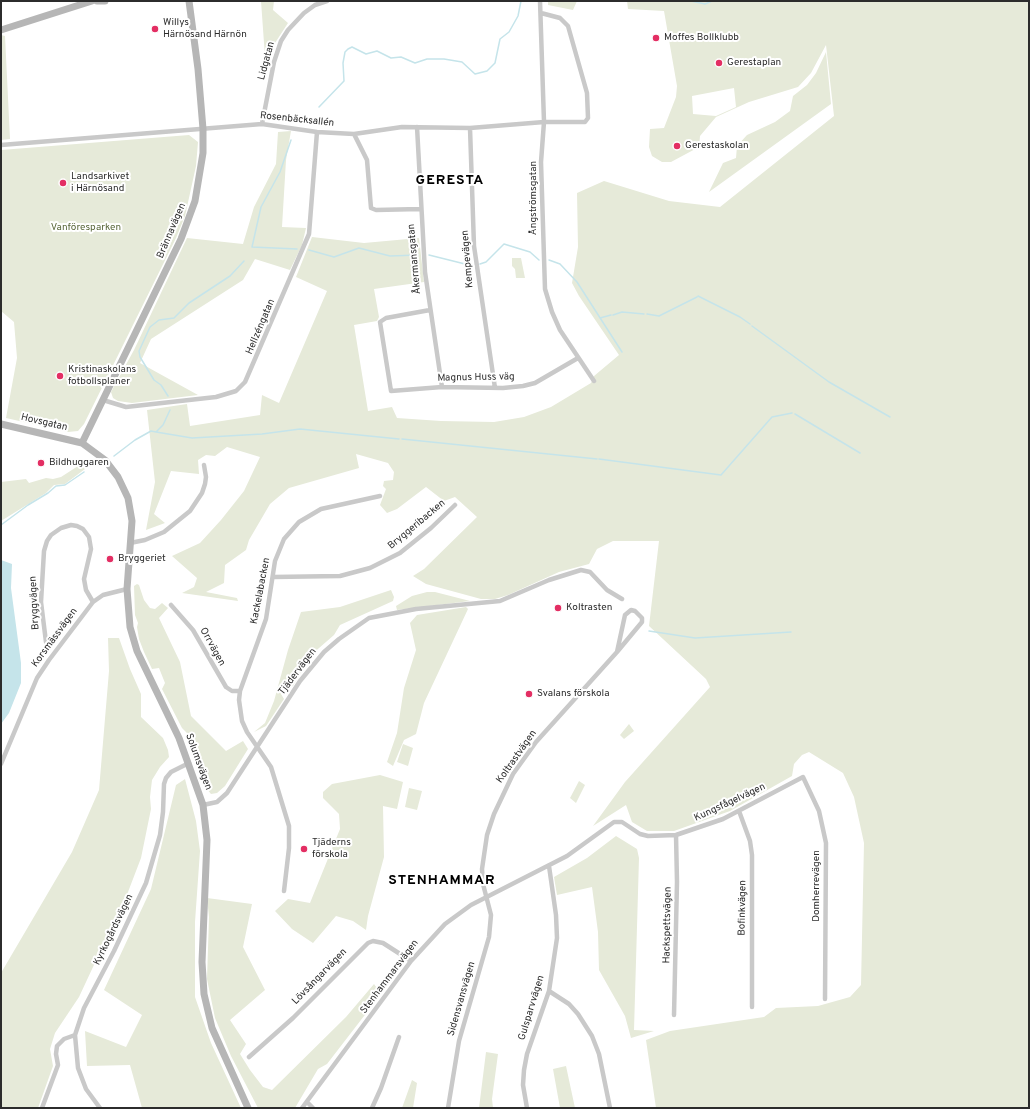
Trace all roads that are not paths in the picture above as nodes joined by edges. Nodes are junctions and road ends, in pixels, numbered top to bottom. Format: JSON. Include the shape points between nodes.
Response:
{"nodes":[{"id":1,"x":92,"y":1,"type":"edge"},
{"id":2,"x":97,"y":1,"type":"edge"},
{"id":3,"x":105,"y":1,"type":"edge"},
{"id":4,"x":189,"y":1,"type":"edge"},
{"id":5,"x":327,"y":1,"type":"edge"},
{"id":6,"x":540,"y":1,"type":"edge"},
{"id":7,"x":541,"y":13,"type":"junction"},
{"id":8,"x":1,"y":30,"type":"edge"},
{"id":9,"x":544,"y":122,"type":"junction"},
{"id":10,"x":262,"y":124,"type":"junction"},
{"id":11,"x":417,"y":128,"type":"junction"},
{"id":12,"x":470,"y":128,"type":"junction"},
{"id":13,"x":203,"y":129,"type":"junction"},
{"id":14,"x":317,"y":132,"type":"junction"},
{"id":15,"x":354,"y":134,"type":"junction"},
{"id":16,"x":1,"y":145,"type":"edge"},
{"id":17,"x":420,"y":209,"type":"junction"},
{"id":18,"x":430,"y":310,"type":"junction"},
{"id":19,"x":578,"y":358,"type":"junction"},
{"id":20,"x":594,"y":381,"type":"dead end"},
{"id":21,"x":442,"y":387,"type":"junction"},
{"id":22,"x":495,"y":388,"type":"junction"},
{"id":23,"x":103,"y":400,"type":"junction"},
{"id":24,"x":1,"y":424,"type":"edge"},
{"id":25,"x":82,"y":443,"type":"junction"},
{"id":26,"x":204,"y":465,"type":"dead end"},
{"id":27,"x":380,"y":496,"type":"dead end"},
{"id":28,"x":455,"y":505,"type":"dead end"},
{"id":29,"x":130,"y":543,"type":"junction"},
{"id":30,"x":273,"y":577,"type":"junction"},
{"id":31,"x":127,"y":589,"type":"junction"},
{"id":32,"x":622,"y":600,"type":"dead end"},
{"id":33,"x":93,"y":602,"type":"junction"},
{"id":34,"x":171,"y":605,"type":"dead end"},
{"id":35,"x":46,"y":642,"type":"dead end"},
{"id":36,"x":617,"y":652,"type":"junction"},
{"id":37,"x":240,"y":691,"type":"junction"},
{"id":38,"x":257,"y":748,"type":"junction"},
{"id":39,"x":189,"y":762,"type":"junction"},
{"id":40,"x":1,"y":764,"type":"edge"},
{"id":41,"x":803,"y":777,"type":"joint"},
{"id":42,"x":203,"y":806,"type":"junction"},
{"id":43,"x":739,"y":811,"type":"junction"},
{"id":44,"x":618,"y":821,"type":"joint"},
{"id":45,"x":676,"y":835,"type":"junction"},
{"id":46,"x":549,"y":866,"type":"junction"},
{"id":47,"x":284,"y":891,"type":"dead end"},
{"id":48,"x":485,"y":896,"type":"junction"},
{"id":49,"x":411,"y":961,"type":"junction"},
{"id":50,"x":549,"y":991,"type":"junction"},
{"id":51,"x":825,"y":999,"type":"dead end"},
{"id":52,"x":752,"y":1007,"type":"dead end"},
{"id":53,"x":674,"y":1015,"type":"dead end"},
{"id":54,"x":75,"y":1035,"type":"junction"},
{"id":55,"x":399,"y":1037,"type":"dead end"},
{"id":56,"x":249,"y":1057,"type":"dead end"},
{"id":57,"x":307,"y":1102,"type":"junction"},
{"id":58,"x":42,"y":1108,"type":"edge"},
{"id":59,"x":100,"y":1108,"type":"edge"},
{"id":60,"x":248,"y":1108,"type":"edge"},
{"id":61,"x":302,"y":1108,"type":"edge"},
{"id":62,"x":313,"y":1108,"type":"edge"},
{"id":63,"x":372,"y":1108,"type":"edge"},
{"id":64,"x":448,"y":1108,"type":"edge"},
{"id":65,"x":527,"y":1108,"type":"edge"},
{"id":66,"x":610,"y":1108,"type":"edge"}],
"edges":[{"from":1,"to":8,"type":"main road"},
{"from":2,"to":3,"type":"main road"},
{"from":4,"to":13,"type":"main road","name":"Brännavägen"},
{"from":5,"to":10,"type":"street","name":"Lidgatan","via":[[315,5],[304,13],[281,41],[274,62]]},
{"from":6,"to":7,"type":"street","name":"Ångströmsgatan"},
{"from":7,"to":9,"type":"street","name":"Ångströmsgatan"},
{"from":7,"to":9,"type":"street","name":"Rosenbäcksallén","via":[[560,18],[568,26],[587,92],[588,118],[583,123]]},
{"from":9,"to":12,"type":"street","name":"Rosenbäcksallén"},
{"from":9,"to":19,"type":"street","name":"Ångströmsgatan","via":[[541,162],[545,289],[552,312]]},
{"from":10,"to":13,"type":"street","name":"Rosenbäcksallén"},
{"from":10,"to":14,"type":"street","name":"Rosenbäcksallén"},
{"from":11,"to":12,"type":"street","name":"Rosenbäcksallén"},
{"from":11,"to":15,"type":"street","name":"Rosenbäcksallén","via":[[402,127]]},
{"from":11,"to":17,"type":"street","name":"Åkermansgatan"},
{"from":12,"to":22,"type":"street","name":"Kempevägen","via":[[474,246]]},
{"from":13,"to":16,"type":"street","name":"Rosenbäcksallén"},
{"from":13,"to":23,"type":"main road","name":"Brännavägen","via":[[200,175],[188,222]]},
{"from":14,"to":15,"type":"street","name":"Rosenbäcksallén"},
{"from":14,"to":23,"type":"street","name":"Hellzéngatan","via":[[308,238],[246,382],[236,391],[216,397],[126,407]]},
{"from":15,"to":17,"type":"street","via":[[367,160],[371,208]]},
{"from":17,"to":18,"type":"street","name":"Åkermansgatan"},
{"from":18,"to":21,"type":"street","name":"Åkermansgatan"},
{"from":18,"to":21,"type":"street","name":"Magnus Huss väg","via":[[386,318],[380,322],[391,391]]},
{"from":19,"to":20,"type":"street","name":"Ångströmsgatan"},
{"from":19,"to":22,"type":"street","name":"Magnus Huss väg","via":[[534,383]]},
{"from":21,"to":22,"type":"street","name":"Magnus Huss väg"},
{"from":23,"to":25,"type":"main road","name":"Brännavägen"},
{"from":24,"to":25,"type":"main road","name":"Hovsgatan"},
{"from":25,"to":29,"type":"main road","name":"Solumsvägen","via":[[105,460],[124,488],[132,521]]},
{"from":26,"to":29,"type":"street","via":[[205,484],[190,511],[164,532]]},
{"from":27,"to":30,"type":"street","name":"Kackelabacken","via":[[321,509],[298,522],[278,549]]},
{"from":28,"to":30,"type":"street","name":"Bryggeribacken","via":[[400,552],[370,568],[340,576]]},
{"from":29,"to":31,"type":"main road","name":"Solumsvägen"},
{"from":30,"to":37,"type":"street","name":"Kackelabacken","via":[[266,619]]},
{"from":31,"to":33,"type":"street","name":"Korsmässvägen","via":[[103,595]]},
{"from":31,"to":39,"type":"main road","name":"Solumsvägen","via":[[130,627],[137,651]]},
{"from":32,"to":38,"type":"street","name":"Tjädervägen","via":[[607,590],[590,572],[581,570],[549,580],[500,601],[416,609],[366,620],[339,639],[311,667]]},
{"from":33,"to":35,"type":"street","name":"Bryggvägen","via":[[86,590],[84,579],[91,549],[89,537],[77,526],[61,528],[51,535],[44,551],[42,602]]},
{"from":33,"to":40,"type":"street","name":"Korsmässvägen","via":[[40,674]]},
{"from":34,"to":37,"type":"street","name":"Orrvägen","via":[[193,630],[221,681],[232,691]]},
{"from":36,"to":36,"type":"street","name":"Koltrastvägen","via":[[642,622],[642,618],[635,611],[631,610],[625,615]]},
{"from":36,"to":48,"type":"street","name":"Koltrastvägen","via":[[536,742],[502,794],[487,835],[482,884]]},
{"from":37,"to":38,"type":"street","name":"Kackelabacken","via":[[242,721]]},
{"from":38,"to":42,"type":"street","name":"Tjädervägen","via":[[227,793],[217,802]]},
{"from":38,"to":47,"type":"street","via":[[271,767],[289,826],[290,848]]},
{"from":39,"to":42,"type":"main road","name":"Solumsvägen"},
{"from":39,"to":54,"type":"street","name":"Kyrkogårdsvägen","via":[[171,772],[166,778],[160,835],[146,883],[87,1002]]},
{"from":41,"to":43,"type":"street","name":"Kungsfågelvägen"},
{"from":41,"to":51,"type":"street","name":"Domherrevägen","via":[[819,811],[826,843]]},
{"from":42,"to":60,"type":"main road","name":"Solumsvägen","via":[[207,840],[202,962],[204,994],[212,1028]]},
{"from":43,"to":45,"type":"street","name":"Kungsfågelvägen"},
{"from":43,"to":52,"type":"street","name":"Bofinkvägen","via":[[748,834],[752,855]]},
{"from":44,"to":45,"type":"street","name":"Kungsfågelvägen","via":[[648,836]]},
{"from":44,"to":46,"type":"street","name":"Stenhammarsvägen"},
{"from":45,"to":53,"type":"street","name":"Hackspettsvägen"},
{"from":46,"to":48,"type":"street","name":"Stenhammarsvägen"},
{"from":46,"to":50,"type":"street","name":"Gulsparvvägen","via":[[557,938]]},
{"from":48,"to":49,"type":"street","name":"Stenhammarsvägen","via":[[445,924]]},
{"from":48,"to":64,"type":"street","name":"Sidensvansvägen","via":[[490,915],[489,937],[459,1041]]},
{"from":49,"to":56,"type":"street","name":"Lövsångarvägen","via":[[383,943],[368,943],[293,1018]]},
{"from":49,"to":57,"type":"street","name":"Stenhammarsvägen"},
{"from":50,"to":65,"type":"street","name":"Gulsparvvägen","via":[[527,1054],[523,1085]]},
{"from":50,"to":66,"type":"street","via":[[569,1004],[592,1036],[599,1054]]},
{"from":54,"to":58,"type":"street","via":[[57,1046],[58,1065]]},
{"from":54,"to":59,"type":"street","name":"Kyrkogårdsvägen","via":[[80,1074],[86,1089]]},
{"from":55,"to":63,"type":"street","via":[[382,1088]]},
{"from":57,"to":61,"type":"street","name":"Stenhammarsvägen"},
{"from":57,"to":62,"type":"street"}]}
